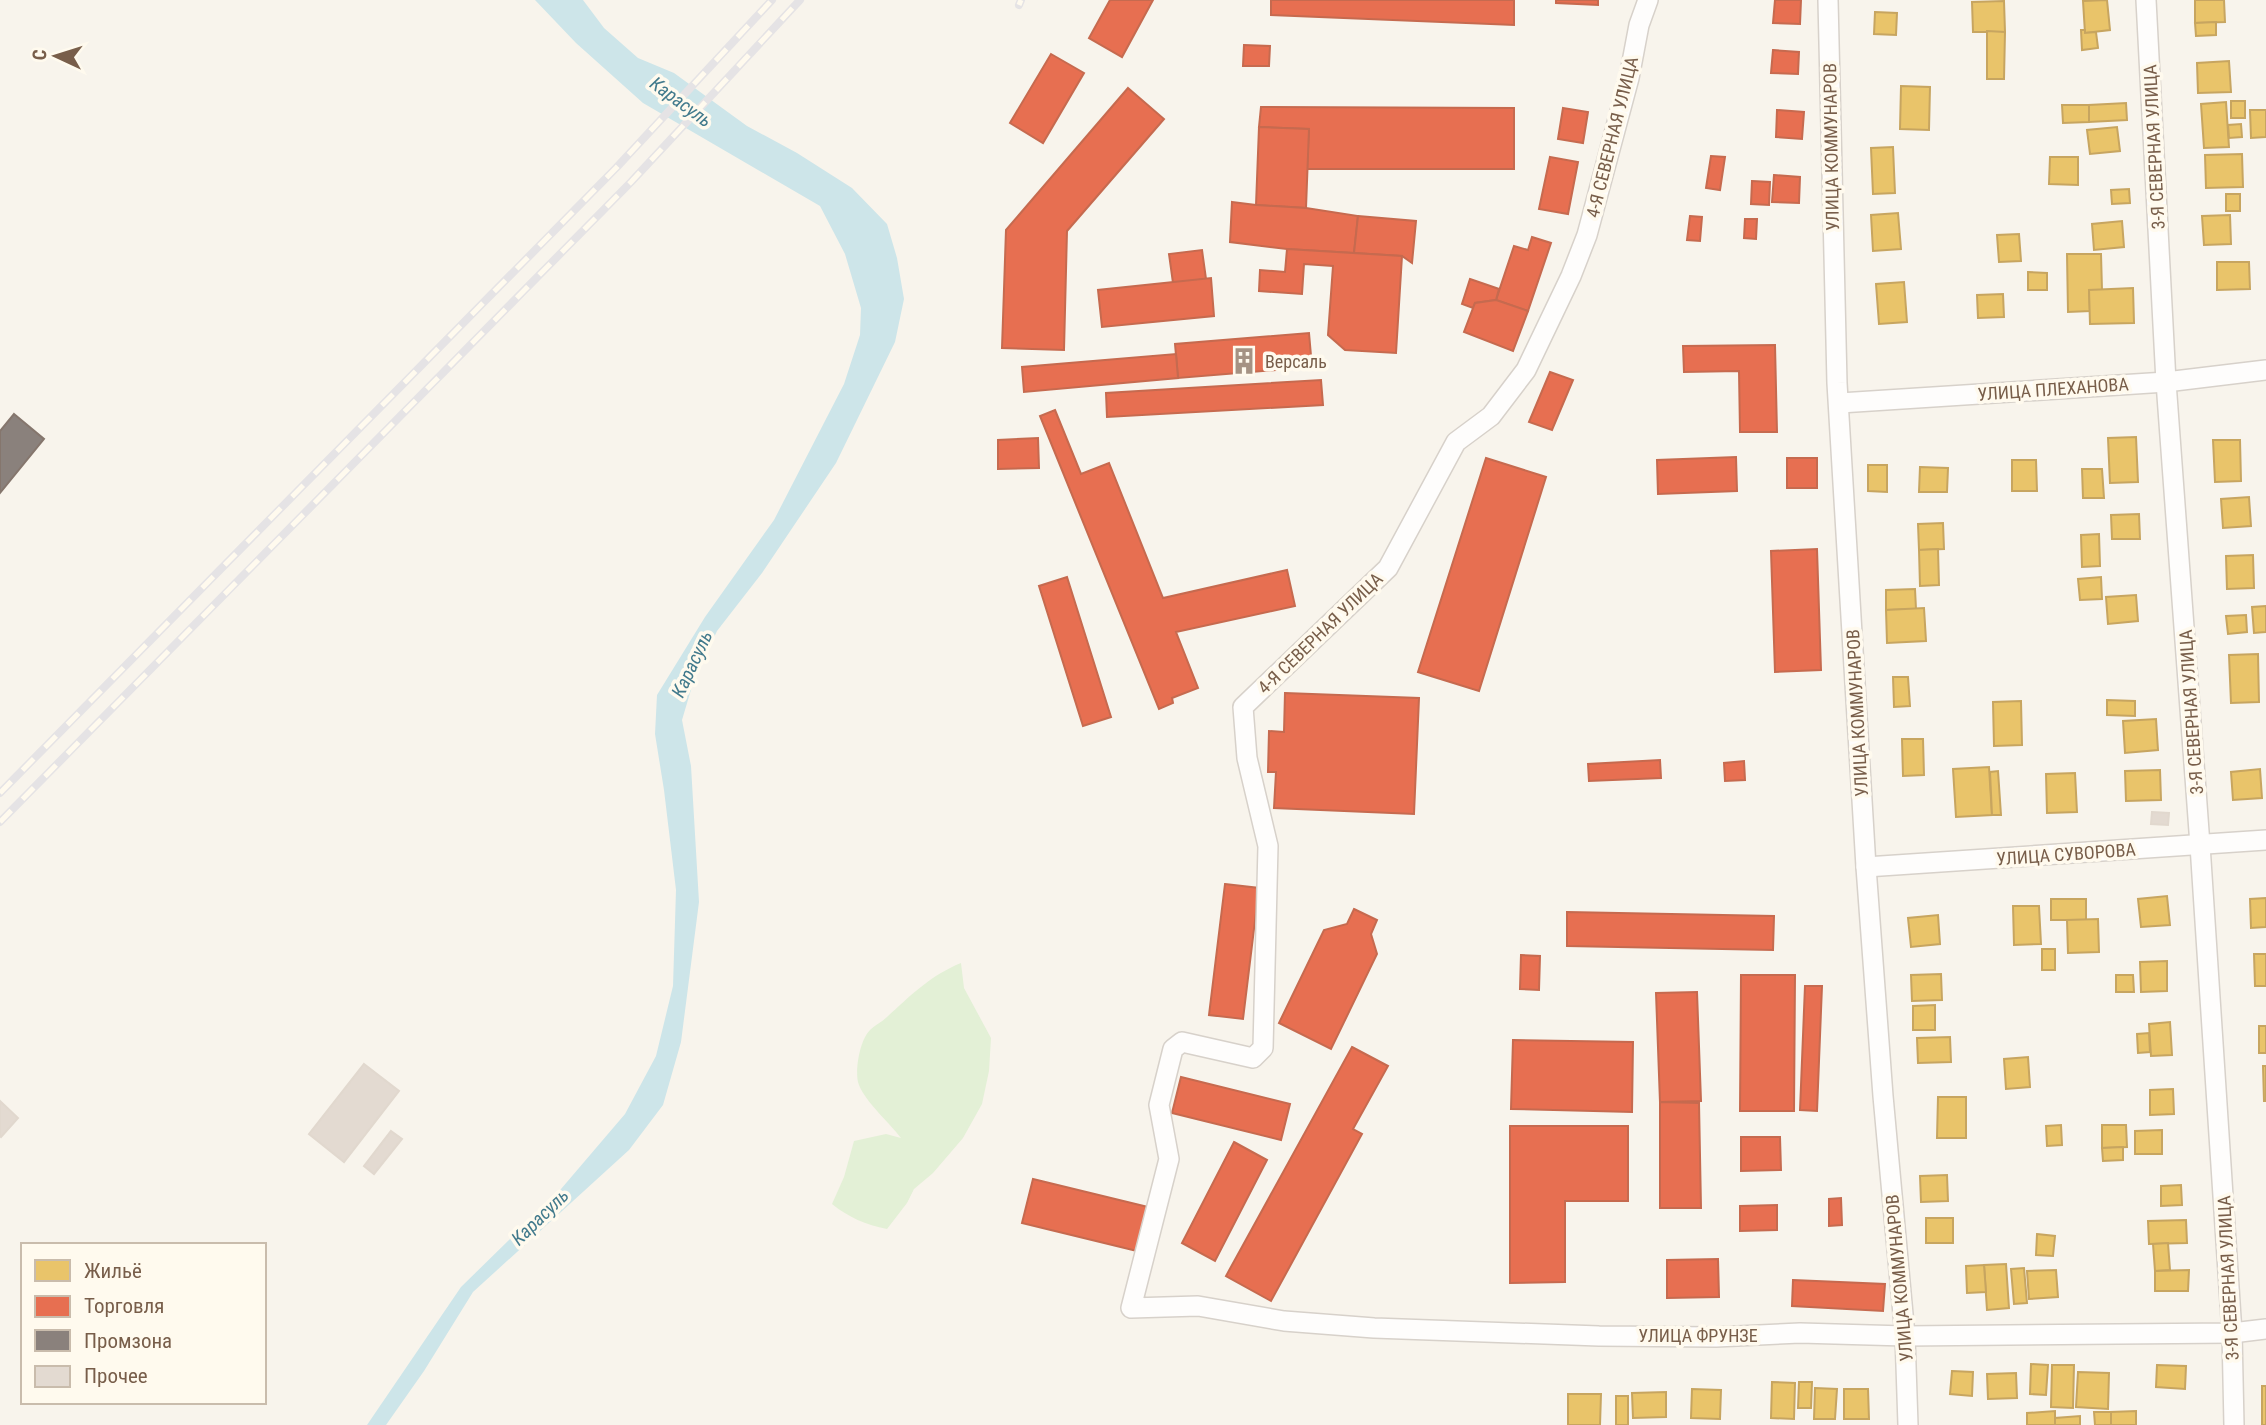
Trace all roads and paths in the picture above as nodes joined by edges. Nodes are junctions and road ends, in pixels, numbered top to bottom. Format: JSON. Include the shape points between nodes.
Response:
{"nodes":[{"id":1,"x":1648,"y":0,"type":"edge"},
{"id":2,"x":1828,"y":0,"type":"edge"},
{"id":3,"x":2146,"y":0,"type":"edge"},
{"id":4,"x":2266,"y":370,"type":"edge"},
{"id":5,"x":2166,"y":382,"type":"junction"},
{"id":6,"x":1840,"y":403,"type":"junction"},
{"id":7,"x":2266,"y":840,"type":"edge"},
{"id":8,"x":2200,"y":845,"type":"junction"},
{"id":9,"x":1866,"y":867,"type":"junction"},
{"id":10,"x":1131,"y":1308,"type":"joint"},
{"id":11,"x":2266,"y":1329,"type":"edge"},
{"id":12,"x":2232,"y":1332,"type":"junction"},
{"id":13,"x":1905,"y":1336,"type":"junction"},
{"id":14,"x":1908,"y":1425,"type":"edge"},
{"id":15,"x":2234,"y":1425,"type":"edge"}],
"edges":[{"from":1,"to":10,"type":"street","name":"4-Я СЕВЕРНАЯ УЛИЦА","via":[[1587,235],[1526,370],[1491,416],[1456,442],[1388,568],[1243,707],[1247,758],[1268,846],[1263,1048],[1253,1058],[1182,1042],[1173,1049],[1159,1105],[1169,1159]]},
{"from":2,"to":6,"type":"street","name":"УЛИЦА КОММУНАРОВ"},
{"from":3,"to":5,"type":"street","name":"3-Я СЕВЕРНАЯ УЛИЦА"},
{"from":4,"to":5,"type":"street","name":"УЛИЦА ПЛЕХАНОВА"},
{"from":5,"to":6,"type":"street","name":"УЛИЦА ПЛЕХАНОВА"},
{"from":5,"to":8,"type":"street","name":"3-Я СЕВЕРНАЯ УЛИЦА"},
{"from":6,"to":9,"type":"street","name":"УЛИЦА КОММУНАРОВ"},
{"from":7,"to":8,"type":"street","name":"УЛИЦА СУВОРОВА"},
{"from":8,"to":9,"type":"street","name":"УЛИЦА СУВОРОВА"},
{"from":8,"to":12,"type":"street","name":"3-Я СЕВЕРНАЯ УЛИЦА"},
{"from":9,"to":13,"type":"street","name":"УЛИЦА КОММУНАРОВ"},
{"from":10,"to":13,"type":"street","name":"УЛИЦА ФРУНЗЕ","via":[[1198,1306],[1284,1321],[1374,1328],[1599,1336]]},
{"from":11,"to":12,"type":"street","name":"УЛИЦА ФРУНЗЕ"},
{"from":12,"to":13,"type":"street","name":"УЛИЦА ФРУНЗЕ"},
{"from":12,"to":15,"type":"street","name":"3-Я СЕВЕРНАЯ УЛИЦА"},
{"from":13,"to":14,"type":"street","name":"УЛИЦА КОММУНАРОВ"}]}
